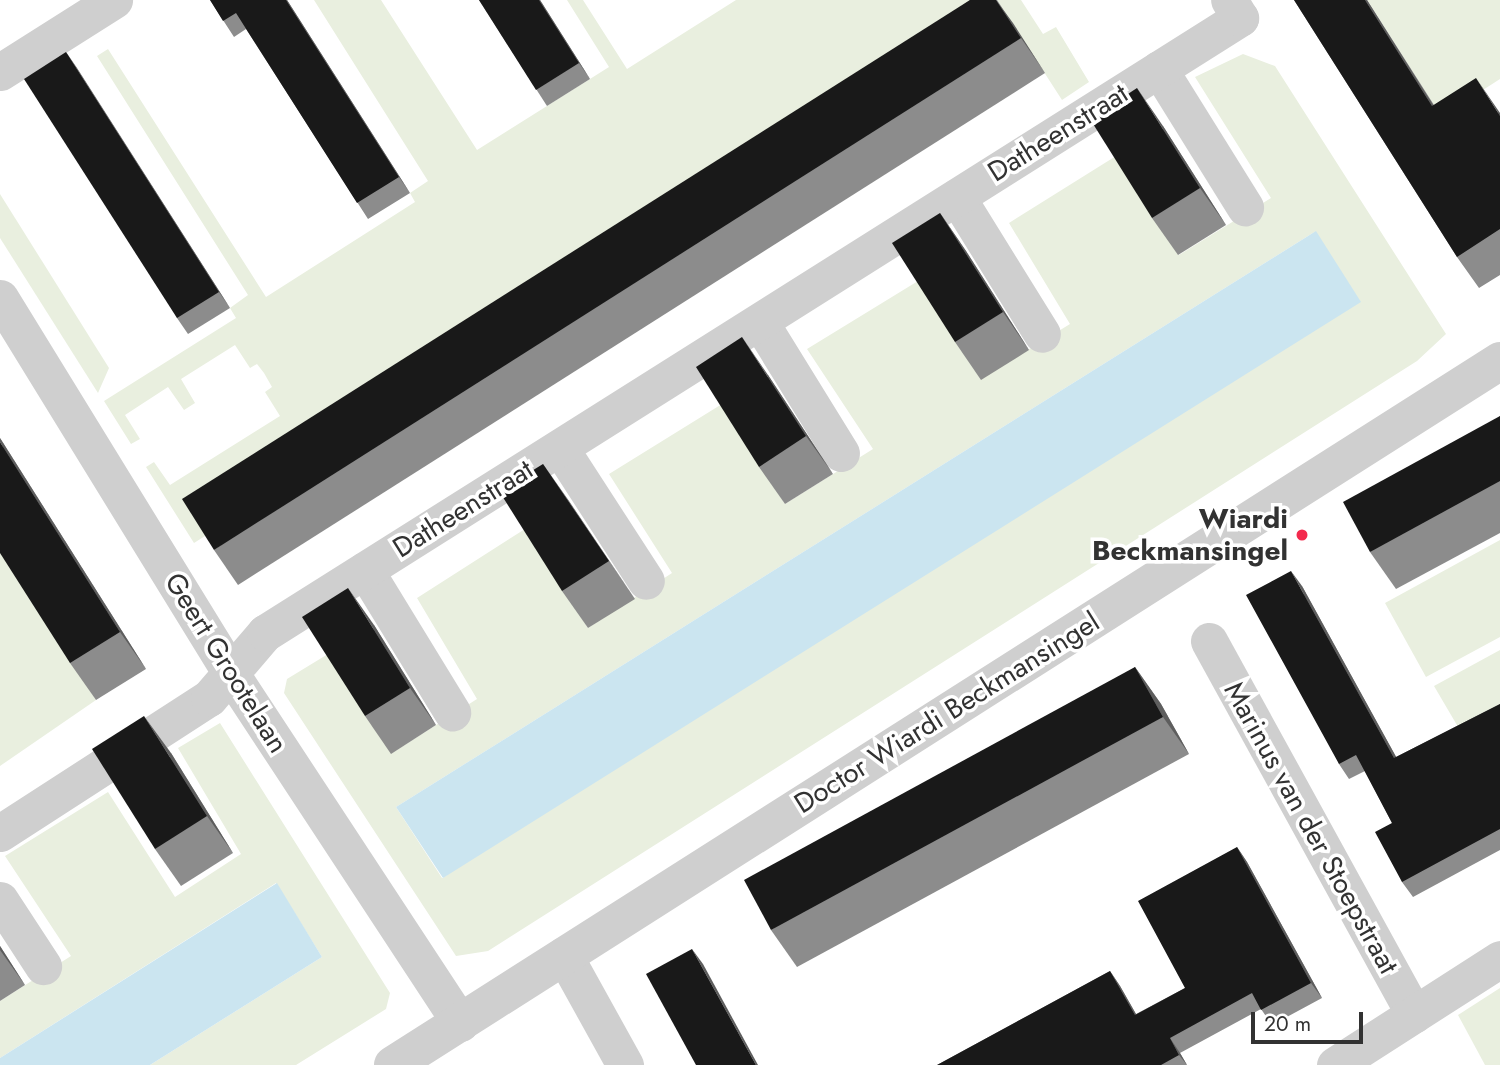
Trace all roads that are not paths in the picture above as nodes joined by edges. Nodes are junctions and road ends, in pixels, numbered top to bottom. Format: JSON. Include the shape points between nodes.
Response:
{"nodes":[{"id":1,"x":114,"y":0,"type":"edge"},
{"id":2,"x":1228,"y":0,"type":"edge"},
{"id":3,"x":1159,"y":69,"type":"junction"},
{"id":4,"x":0,"y":72,"type":"edge"},
{"id":5,"x":957,"y":197,"type":"junction"},
{"id":6,"x":1245,"y":207,"type":"dead end"},
{"id":7,"x":0,"y":298,"type":"edge"},
{"id":8,"x":760,"y":322,"type":"junction"},
{"id":9,"x":1042,"y":334,"type":"dead end"},
{"id":10,"x":1500,"y":361,"type":"edge"},
{"id":11,"x":560,"y":447,"type":"junction"},
{"id":12,"x":841,"y":453,"type":"dead end"},
{"id":13,"x":365,"y":570,"type":"junction"},
{"id":14,"x":646,"y":580,"type":"dead end"},
{"id":15,"x":1209,"y":641,"type":"dead end"},
{"id":16,"x":233,"y":677,"type":"junction"},
{"id":17,"x":452,"y":712,"type":"dead end"},
{"id":18,"x":0,"y":833,"type":"edge"},
{"id":19,"x":0,"y":900,"type":"edge"},
{"id":20,"x":564,"y":955,"type":"junction"},
{"id":21,"x":1500,"y":959,"type":"edge"},
{"id":22,"x":43,"y":966,"type":"dead end"},
{"id":23,"x":1414,"y":1014,"type":"junction"},
{"id":24,"x":460,"y":1023,"type":"junction"},
{"id":25,"x":393,"y":1065,"type":"edge"},
{"id":26,"x":625,"y":1065,"type":"edge"},
{"id":27,"x":1335,"y":1065,"type":"edge"}],
"edges":[{"from":1,"to":4,"type":"street"},
{"from":2,"to":3,"type":"street","name":"Datheenstraat","via":[[1240,18]]},
{"from":3,"to":5,"type":"street","name":"Datheenstraat"},
{"from":3,"to":6,"type":"street","name":"Datheenstraat"},
{"from":5,"to":8,"type":"street","name":"Datheenstraat"},
{"from":5,"to":9,"type":"street","name":"Datheenstraat"},
{"from":7,"to":16,"type":"street","name":"Geert Grootelaan"},
{"from":8,"to":11,"type":"street","name":"Datheenstraat"},
{"from":8,"to":12,"type":"street"},
{"from":10,"to":20,"type":"street","name":"Doctor Wiardi Beckmansingel"},
{"from":11,"to":13,"type":"street","name":"Datheenstraat"},
{"from":11,"to":14,"type":"street","name":"Datheenstraat"},
{"from":13,"to":16,"type":"street","name":"Datheenstraat","via":[[265,633]]},
{"from":13,"to":17,"type":"street","name":"Datheenstraat"},
{"from":15,"to":23,"type":"street","name":"Marinus van der Stoepstraat"},
{"from":16,"to":18,"type":"street"},
{"from":16,"to":24,"type":"street","name":"Geert Grootelaan"},
{"from":19,"to":22,"type":"street"},
{"from":20,"to":24,"type":"street","name":"Doctor Wiardi Beckmansingel"},
{"from":20,"to":26,"type":"street"},
{"from":21,"to":23,"type":"street"},
{"from":23,"to":27,"type":"street"},
{"from":24,"to":25,"type":"street","name":"Doctor Wiardi Beckmansingel"}]}
